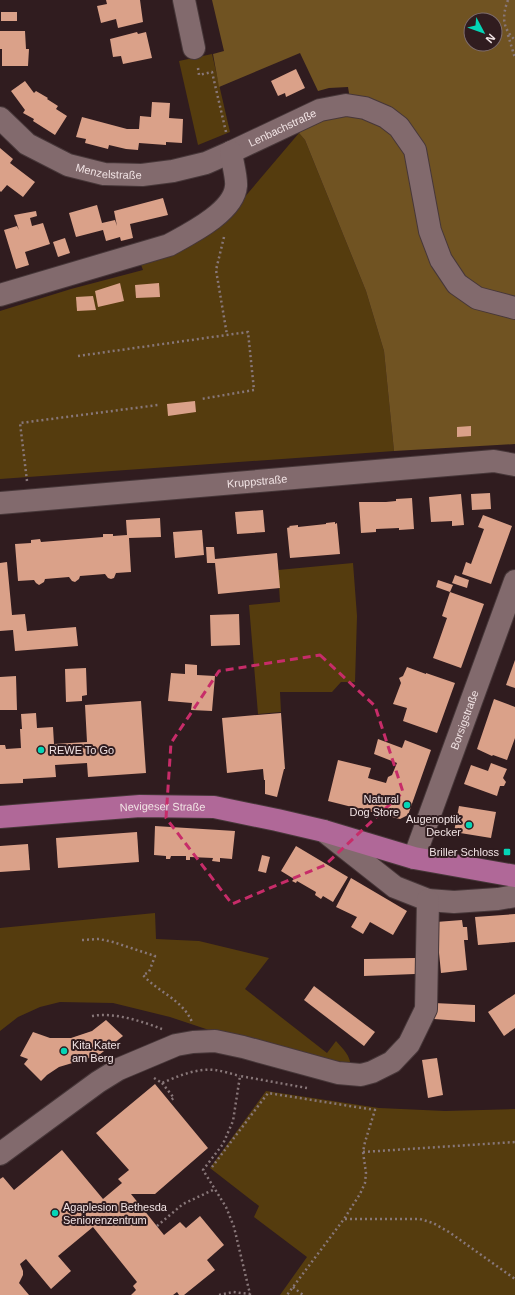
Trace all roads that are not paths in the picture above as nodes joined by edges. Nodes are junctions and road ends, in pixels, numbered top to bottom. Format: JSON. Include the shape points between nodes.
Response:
{"nodes":[{"id":1,"x":184,"y":0,"type":"edge"},
{"id":2,"x":194,"y":48,"type":"road end"},
{"id":3,"x":0,"y":118,"type":"edge"},
{"id":4,"x":231,"y":152,"type":"junction"},
{"id":5,"x":0,"y":295,"type":"edge"},
{"id":6,"x":515,"y":308,"type":"edge"},
{"id":7,"x":515,"y":465,"type":"edge"},
{"id":8,"x":0,"y":504,"type":"edge"},
{"id":9,"x":515,"y":582,"type":"edge"},
{"id":10,"x":0,"y":817,"type":"edge"},
{"id":11,"x":324,"y":831,"type":"junction"},
{"id":12,"x":414,"y":858,"type":"junction"},
{"id":13,"x":515,"y":876,"type":"edge"},
{"id":14,"x":515,"y":896,"type":"edge"},
{"id":15,"x":428,"y":900,"type":"junction"},
{"id":16,"x":0,"y":1154,"type":"edge"}],
"edges":[{"from":1,"to":2,"type":"street"},
{"from":3,"to":4,"type":"street","name":"Menzelstraße","via":[[27,144],[68,165],[104,174],[142,175],[173,171],[206,163]]},
{"from":4,"to":5,"type":"street","via":[[236,186],[231,200],[215,217],[195,232],[168,245]]},
{"from":4,"to":6,"type":"street","name":"Lenbachstraße","via":[[320,110],[346,105],[366,108],[386,116],[399,127],[415,150],[430,231],[441,260],[457,284],[477,298]]},
{"from":7,"to":8,"type":"street","name":"Kruppstraße","via":[[494,461]]},
{"from":9,"to":12,"type":"street","name":"Borsigstraße"},
{"from":10,"to":11,"type":"main road","name":"Nevigeser Straße","via":[[140,806],[214,807]]},
{"from":11,"to":12,"type":"main road","name":"Nevigeser Straße"},
{"from":11,"to":15,"type":"street","name":"Nevigeser Straße","via":[[395,887]]},
{"from":12,"to":13,"type":"main road","name":"Nevigeser Straße"},
{"from":14,"to":15,"type":"street","name":"Nevigeser Straße","via":[[454,902]]},
{"from":15,"to":16,"type":"street","via":[[426,1009],[409,1044],[401,1054],[382,1068],[361,1075],[338,1073],[215,1041],[192,1032],[176,1045],[119,1069],[98,1082]]}]}
